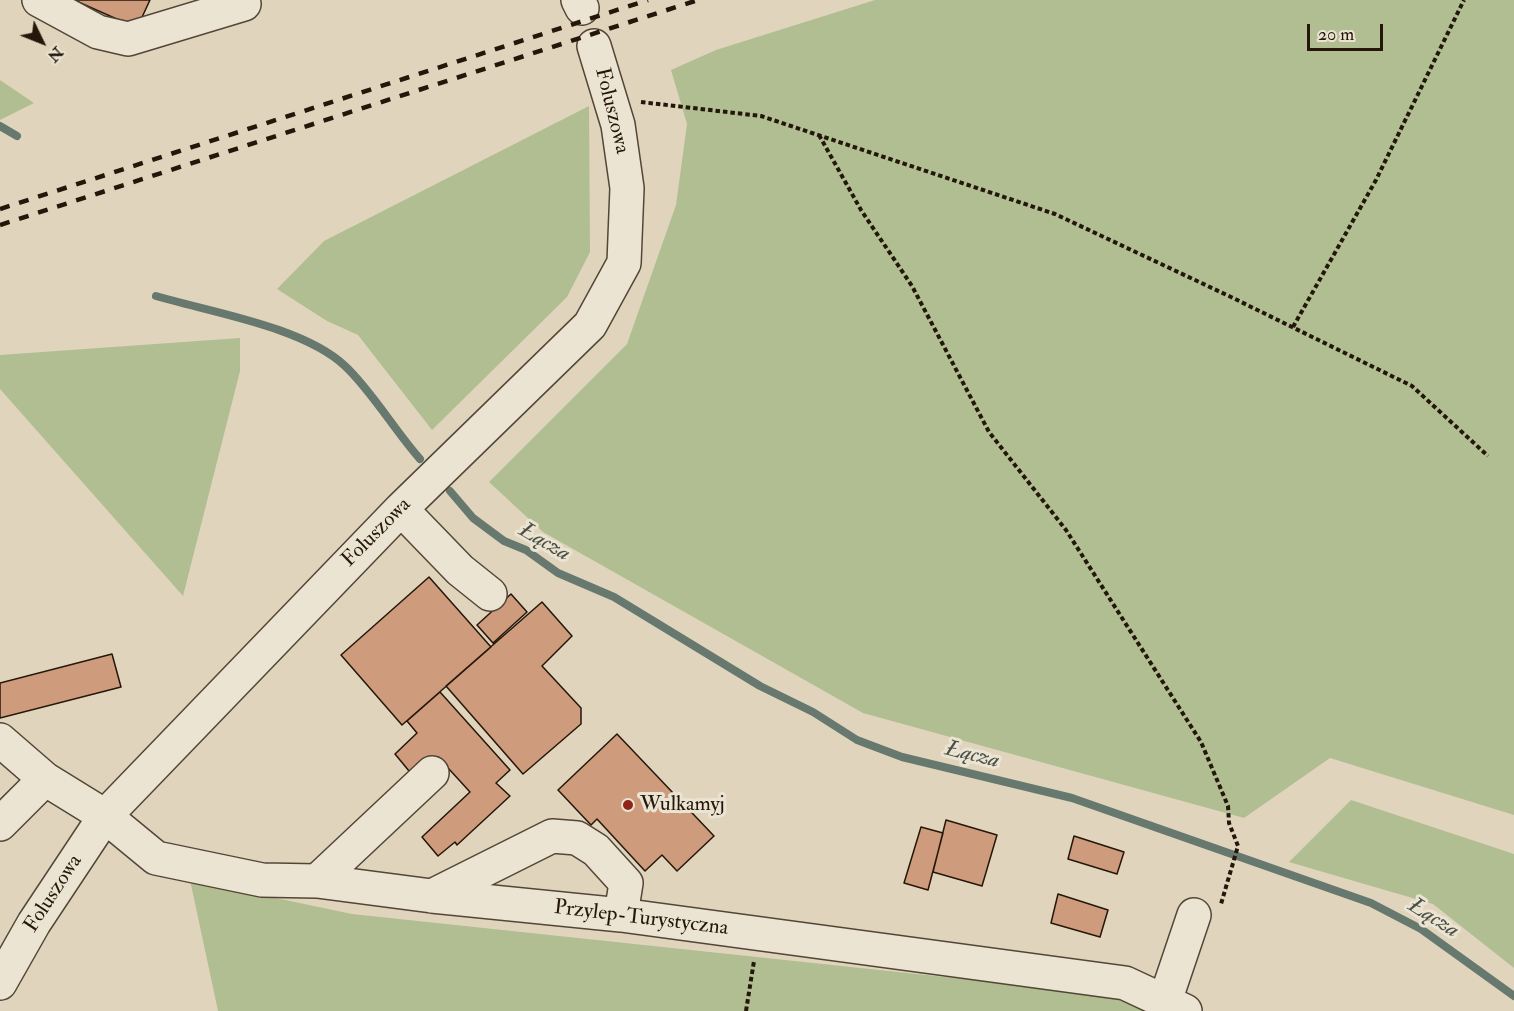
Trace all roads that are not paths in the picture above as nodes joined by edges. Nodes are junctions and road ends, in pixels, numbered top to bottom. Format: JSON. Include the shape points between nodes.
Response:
{"nodes":[{"id":1,"x":39,"y":0,"type":"edge"},
{"id":2,"x":244,"y":4,"type":"dead end"},
{"id":3,"x":204,"y":8,"type":"edge"},
{"id":4,"x":594,"y":46,"type":"dead end"},
{"id":5,"x":400,"y":509,"type":"junction"},
{"id":6,"x":490,"y":594,"type":"dead end"},
{"id":7,"x":0,"y":740,"type":"edge"},
{"id":8,"x":432,"y":773,"type":"dead end"},
{"id":9,"x":45,"y":779,"type":"junction"},
{"id":10,"x":105,"y":816,"type":"junction"},
{"id":11,"x":1,"y":825,"type":"edge"},
{"id":12,"x":317,"y":881,"type":"junction"},
{"id":13,"x":432,"y":896,"type":"junction"},
{"id":14,"x":621,"y":915,"type":"junction"},
{"id":15,"x":1194,"y":915,"type":"dead end"},
{"id":16,"x":0,"y":983,"type":"edge"},
{"id":17,"x":1175,"y":1006,"type":"edge"}],
"edges":[{"from":1,"to":3,"type":"street","via":[[98,32],[128,39]]},
{"from":2,"to":3,"type":"street"},
{"from":4,"to":5,"type":"street","name":"Foluszowa","via":[[618,125],[627,188],[624,263],[590,325]]},
{"from":5,"to":6,"type":"street","via":[[460,570]]},
{"from":5,"to":10,"type":"street","name":"Foluszowa"},
{"from":7,"to":9,"type":"street","name":"Przylep-Turystyczna"},
{"from":8,"to":12,"type":"street"},
{"from":9,"to":10,"type":"street","name":"Przylep-Turystyczna"},
{"from":9,"to":11,"type":"street"},
{"from":10,"to":12,"type":"street","name":"Przylep-Turystyczna","via":[[156,858],[262,880]]},
{"from":10,"to":16,"type":"street","name":"Foluszowa","via":[[34,922]]},
{"from":12,"to":13,"type":"street","name":"Przylep-Turystyczna"},
{"from":13,"to":14,"type":"street","name":"Przylep-Turystyczna"},
{"from":13,"to":14,"type":"street","via":[[552,836],[577,838],[596,850],[626,883]]},
{"from":14,"to":17,"type":"street","name":"Przylep-Turystyczna","via":[[1125,983]]},
{"from":15,"to":17,"type":"street"}]}
